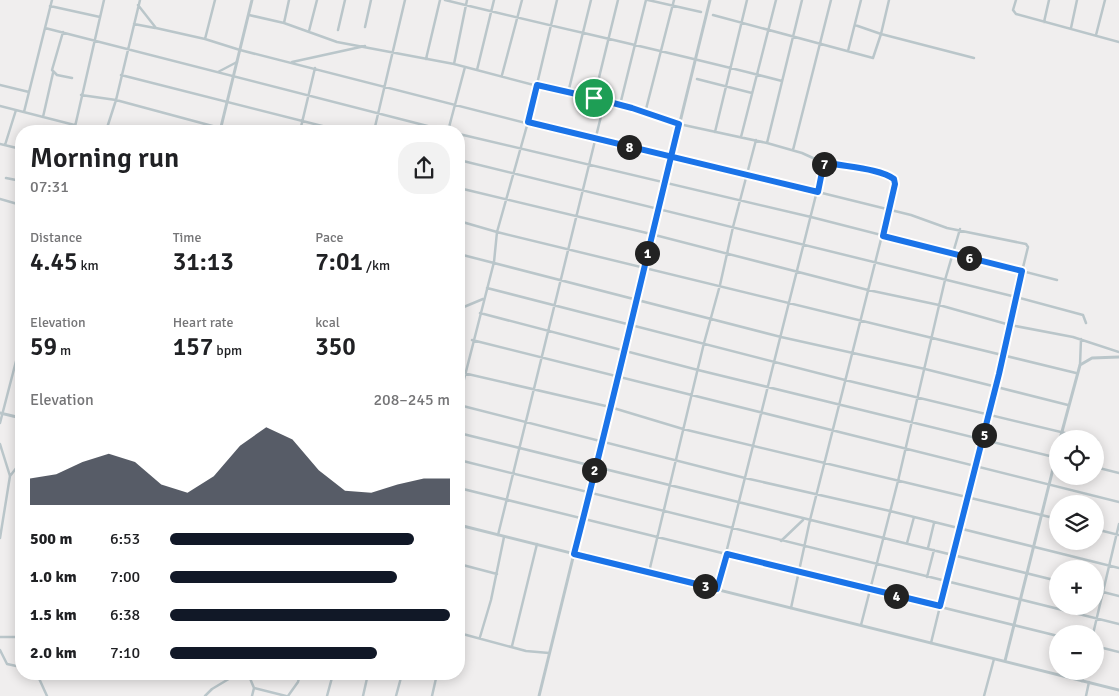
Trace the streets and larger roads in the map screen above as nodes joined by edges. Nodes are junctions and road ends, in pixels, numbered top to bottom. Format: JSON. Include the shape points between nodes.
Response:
{"nodes":[{"id":1,"x":52,"y":0,"type":"edge"},
{"id":2,"x":104,"y":0,"type":"edge"},
{"id":3,"x":140,"y":0,"type":"edge"},
{"id":4,"x":215,"y":0,"type":"edge"},
{"id":5,"x":252,"y":0,"type":"edge"},
{"id":6,"x":289,"y":0,"type":"edge"},
{"id":7,"x":317,"y":0,"type":"edge"},
{"id":8,"x":345,"y":0,"type":"edge"},
{"id":9,"x":371,"y":0,"type":"edge"},
{"id":10,"x":406,"y":0,"type":"edge"},
{"id":11,"x":440,"y":0,"type":"edge"},
{"id":12,"x":445,"y":0,"type":"edge"},
{"id":13,"x":467,"y":0,"type":"edge"},
{"id":14,"x":494,"y":0,"type":"edge"},
{"id":15,"x":522,"y":0,"type":"edge"},
{"id":16,"x":557,"y":0,"type":"edge"},
{"id":17,"x":591,"y":0,"type":"edge"},
{"id":18,"x":618,"y":0,"type":"edge"},
{"id":19,"x":647,"y":0,"type":"edge"},
{"id":20,"x":674,"y":0,"type":"edge"},
{"id":21,"x":710,"y":0,"type":"edge"},
{"id":22,"x":747,"y":0,"type":"edge"},
{"id":23,"x":776,"y":0,"type":"edge"},
{"id":24,"x":802,"y":0,"type":"edge"},
{"id":25,"x":831,"y":0,"type":"edge"},
{"id":26,"x":861,"y":0,"type":"edge"},
{"id":27,"x":889,"y":0,"type":"edge"},
{"id":28,"x":1016,"y":0,"type":"edge"},
{"id":29,"x":1049,"y":0,"type":"edge"},
{"id":30,"x":1077,"y":0,"type":"edge"},
{"id":31,"x":1105,"y":0,"type":"edge"},
{"id":32,"x":138,"y":5,"type":"junction"},
{"id":33,"x":466,"y":5,"type":"junction"},
{"id":34,"x":50,"y":6,"type":"junction"},
{"id":35,"x":672,"y":6,"type":"junction"},
{"id":36,"x":491,"y":11,"type":"junction"},
{"id":37,"x":701,"y":12,"type":"dead end"},
{"id":38,"x":249,"y":15,"type":"junction"},
{"id":39,"x":713,"y":15,"type":"dead end"},
{"id":40,"x":100,"y":17,"type":"junction"},
{"id":41,"x":517,"y":18,"type":"junction"},
{"id":42,"x":1044,"y":22,"type":"junction"},
{"id":43,"x":284,"y":23,"type":"junction"},
{"id":44,"x":742,"y":23,"type":"junction"},
{"id":45,"x":134,"y":24,"type":"junction"},
{"id":46,"x":550,"y":25,"type":"junction"},
{"id":47,"x":855,"y":25,"type":"junction"},
{"id":48,"x":365,"y":27,"type":"dead end"},
{"id":49,"x":45,"y":28,"type":"junction"},
{"id":50,"x":156,"y":28,"type":"junction"},
{"id":51,"x":1070,"y":28,"type":"junction"},
{"id":52,"x":768,"y":29,"type":"junction"},
{"id":53,"x":338,"y":30,"type":"dead end"},
{"id":54,"x":309,"y":31,"type":"junction"},
{"id":55,"x":63,"y":32,"type":"junction"},
{"id":56,"x":582,"y":32,"type":"junction"},
{"id":57,"x":882,"y":34,"type":"junction"},
{"id":58,"x":793,"y":35,"type":"junction"},
{"id":59,"x":1096,"y":36,"type":"junction"},
{"id":60,"x":609,"y":37,"type":"junction"},
{"id":61,"x":95,"y":39,"type":"junction"},
{"id":62,"x":205,"y":39,"type":"junction"},
{"id":63,"x":1119,"y":42,"type":"edge"},
{"id":64,"x":821,"y":43,"type":"junction"},
{"id":65,"x":366,"y":46,"type":"junction"},
{"id":66,"x":635,"y":46,"type":"junction"},
{"id":67,"x":127,"y":50,"type":"junction"},
{"id":68,"x":240,"y":50,"type":"junction"},
{"id":69,"x":394,"y":51,"type":"junction"},
{"id":70,"x":848,"y":51,"type":"junction"},
{"id":71,"x":660,"y":52,"type":"junction"},
{"id":72,"x":974,"y":58,"type":"dead end"},
{"id":73,"x":426,"y":59,"type":"junction"},
{"id":74,"x":696,"y":60,"type":"junction"},
{"id":75,"x":237,"y":62,"type":"junction"},
{"id":76,"x":287,"y":62,"type":"junction"},
{"id":77,"x":454,"y":64,"type":"junction"},
{"id":78,"x":465,"y":67,"type":"junction"},
{"id":79,"x":315,"y":68,"type":"junction"},
{"id":80,"x":730,"y":69,"type":"junction"},
{"id":81,"x":477,"y":70,"type":"junction"},
{"id":82,"x":218,"y":72,"type":"junction"},
{"id":83,"x":53,"y":73,"type":"junction"},
{"id":84,"x":122,"y":75,"type":"junction"},
{"id":85,"x":502,"y":75,"type":"junction"},
{"id":86,"x":757,"y":75,"type":"junction"},
{"id":87,"x":234,"y":77,"type":"junction"},
{"id":88,"x":72,"y":78,"type":"dead end"},
{"id":89,"x":697,"y":79,"type":"dead end"},
{"id":90,"x":782,"y":81,"type":"junction"},
{"id":91,"x":0,"y":85,"type":"edge"},
{"id":92,"x":537,"y":85,"type":"junction"},
{"id":93,"x":385,"y":86,"type":"junction"},
{"id":94,"x":726,"y":86,"type":"junction"},
{"id":95,"x":29,"y":92,"type":"junction"},
{"id":96,"x":752,"y":93,"type":"junction"},
{"id":97,"x":568,"y":94,"type":"junction"},
{"id":98,"x":81,"y":95,"type":"junction"},
{"id":99,"x":308,"y":96,"type":"junction"},
{"id":100,"x":594,"y":98,"type":"junction"},
{"id":101,"x":116,"y":100,"type":"junction"},
{"id":102,"x":605,"y":100,"type":"junction"},
{"id":103,"x":227,"y":102,"type":"junction"},
{"id":104,"x":454,"y":103,"type":"junction"},
{"id":105,"x":620,"y":104,"type":"junction"},
{"id":106,"x":0,"y":106,"type":"edge"},
{"id":107,"x":16,"y":110,"type":"junction"},
{"id":108,"x":24,"y":112,"type":"junction"},
{"id":109,"x":379,"y":113,"type":"junction"},
{"id":110,"x":645,"y":113,"type":"junction"},
{"id":111,"x":43,"y":117,"type":"junction"},
{"id":112,"x":302,"y":122,"type":"junction"},
{"id":113,"x":528,"y":122,"type":"junction"},
{"id":114,"x":679,"y":124,"type":"junction"},
{"id":115,"x":71,"y":125,"type":"edge"},
{"id":116,"x":75,"y":125,"type":"edge"},
{"id":117,"x":108,"y":125,"type":"edge"},
{"id":118,"x":203,"y":125,"type":"edge"},
{"id":119,"x":221,"y":125,"type":"edge"},
{"id":120,"x":301,"y":125,"type":"edge"},
{"id":121,"x":313,"y":125,"type":"edge"},
{"id":122,"x":376,"y":125,"type":"edge"},
{"id":123,"x":425,"y":125,"type":"edge"},
{"id":124,"x":449,"y":125,"type":"edge"},
{"id":125,"x":715,"y":132,"type":"junction"},
{"id":126,"x":465,"y":135,"type":"edge"},
{"id":127,"x":741,"y":137,"type":"junction"},
{"id":128,"x":595,"y":140,"type":"junction"},
{"id":129,"x":756,"y":140,"type":"junction"},
{"id":130,"x":767,"y":142,"type":"junction"},
{"id":131,"x":0,"y":144,"type":"edge"},
{"id":132,"x":5,"y":145,"type":"junction"},
{"id":133,"x":15,"y":148,"type":"edge"},
{"id":134,"x":521,"y":149,"type":"junction"},
{"id":135,"x":793,"y":150,"type":"junction"},
{"id":136,"x":671,"y":156,"type":"junction"},
{"id":137,"x":465,"y":162,"type":"edge"},
{"id":138,"x":824,"y":162,"type":"junction"},
{"id":139,"x":589,"y":165,"type":"junction"},
{"id":140,"x":514,"y":174,"type":"junction"},
{"id":141,"x":746,"y":175,"type":"junction"},
{"id":142,"x":6,"y":178,"type":"dead end"},
{"id":143,"x":15,"y":180,"type":"edge"},
{"id":144,"x":664,"y":183,"type":"junction"},
{"id":145,"x":465,"y":190,"type":"edge"},
{"id":146,"x":583,"y":190,"type":"junction"},
{"id":147,"x":818,"y":192,"type":"junction"},
{"id":148,"x":0,"y":199,"type":"edge"},
{"id":149,"x":506,"y":200,"type":"junction"},
{"id":150,"x":739,"y":200,"type":"junction"},
{"id":151,"x":15,"y":203,"type":"edge"},
{"id":152,"x":658,"y":208,"type":"junction"},
{"id":153,"x":889,"y":210,"type":"junction"},
{"id":154,"x":576,"y":217,"type":"junction"},
{"id":155,"x":811,"y":218,"type":"junction"},
{"id":156,"x":465,"y":223,"type":"edge"},
{"id":157,"x":733,"y":227,"type":"junction"},
{"id":158,"x":960,"y":229,"type":"junction"},
{"id":159,"x":497,"y":232,"type":"junction"},
{"id":160,"x":651,"y":234,"type":"junction"},
{"id":161,"x":883,"y":236,"type":"junction"},
{"id":162,"x":803,"y":244,"type":"junction"},
{"id":163,"x":568,"y":249,"type":"junction"},
{"id":164,"x":728,"y":253,"type":"junction"},
{"id":165,"x":952,"y":253,"type":"junction"},
{"id":166,"x":465,"y":255,"type":"edge"},
{"id":167,"x":494,"y":262,"type":"junction"},
{"id":168,"x":876,"y":262,"type":"junction"},
{"id":169,"x":644,"y":266,"type":"junction"},
{"id":170,"x":796,"y":270,"type":"junction"},
{"id":171,"x":1022,"y":271,"type":"junction"},
{"id":172,"x":562,"y":280,"type":"junction"},
{"id":173,"x":946,"y":280,"type":"junction"},
{"id":174,"x":1057,"y":280,"type":"dead end"},
{"id":175,"x":720,"y":285,"type":"junction"},
{"id":176,"x":486,"y":288,"type":"junction"},
{"id":177,"x":868,"y":290,"type":"junction"},
{"id":178,"x":1016,"y":297,"type":"junction"},
{"id":179,"x":484,"y":299,"type":"junction"},
{"id":180,"x":637,"y":299,"type":"junction"},
{"id":181,"x":788,"y":302,"type":"junction"},
{"id":182,"x":940,"y":305,"type":"junction"},
{"id":183,"x":555,"y":306,"type":"junction"},
{"id":184,"x":465,"y":307,"type":"edge"},
{"id":185,"x":480,"y":313,"type":"junction"},
{"id":186,"x":710,"y":318,"type":"junction"},
{"id":187,"x":861,"y":321,"type":"junction"},
{"id":188,"x":1086,"y":323,"type":"dead end"},
{"id":189,"x":630,"y":324,"type":"junction"},
{"id":190,"x":1010,"y":325,"type":"junction"},
{"id":191,"x":549,"y":331,"type":"junction"},
{"id":192,"x":781,"y":337,"type":"junction"},
{"id":193,"x":932,"y":338,"type":"junction"},
{"id":194,"x":1081,"y":339,"type":"junction"},
{"id":195,"x":472,"y":340,"type":"junction"},
{"id":196,"x":704,"y":343,"type":"junction"},
{"id":197,"x":624,"y":349,"type":"junction"},
{"id":198,"x":1119,"y":352,"type":"edge"},
{"id":199,"x":852,"y":353,"type":"junction"},
{"id":200,"x":1003,"y":355,"type":"junction"},
{"id":201,"x":543,"y":357,"type":"junction"},
{"id":202,"x":1119,"y":357,"type":"edge"},
{"id":203,"x":775,"y":362,"type":"junction"},
{"id":204,"x":15,"y":364,"type":"edge"},
{"id":205,"x":1080,"y":366,"type":"junction"},
{"id":206,"x":925,"y":368,"type":"junction"},
{"id":207,"x":698,"y":370,"type":"junction"},
{"id":208,"x":1076,"y":373,"type":"junction"},
{"id":209,"x":466,"y":374,"type":"junction"},
{"id":210,"x":618,"y":376,"type":"junction"},
{"id":211,"x":465,"y":378,"type":"edge"},
{"id":212,"x":845,"y":380,"type":"junction"},
{"id":213,"x":995,"y":386,"type":"junction"},
{"id":214,"x":768,"y":387,"type":"junction"},
{"id":215,"x":534,"y":390,"type":"junction"},
{"id":216,"x":691,"y":396,"type":"junction"},
{"id":217,"x":917,"y":396,"type":"junction"},
{"id":218,"x":840,"y":404,"type":"junction"},
{"id":219,"x":1068,"y":405,"type":"junction"},
{"id":220,"x":465,"y":406,"type":"edge"},
{"id":221,"x":610,"y":407,"type":"junction"},
{"id":222,"x":2,"y":413,"type":"edge"},
{"id":223,"x":989,"y":413,"type":"junction"},
{"id":224,"x":760,"y":414,"type":"junction"},
{"id":225,"x":15,"y":416,"type":"edge"},
{"id":226,"x":911,"y":421,"type":"junction"},
{"id":227,"x":527,"y":422,"type":"junction"},
{"id":228,"x":0,"y":423,"type":"edge"},
{"id":229,"x":683,"y":429,"type":"junction"},
{"id":230,"x":1058,"y":430,"type":"edge"},
{"id":231,"x":1062,"y":430,"type":"edge"},
{"id":232,"x":834,"y":432,"type":"junction"},
{"id":233,"x":465,"y":434,"type":"edge"},
{"id":234,"x":982,"y":439,"type":"junction"},
{"id":235,"x":602,"y":440,"type":"junction"},
{"id":236,"x":0,"y":444,"type":"edge"},
{"id":237,"x":753,"y":445,"type":"junction"},
{"id":238,"x":520,"y":448,"type":"junction"},
{"id":239,"x":905,"y":450,"type":"junction"},
{"id":240,"x":1049,"y":456,"type":"edge"},
{"id":241,"x":676,"y":460,"type":"junction"},
{"id":242,"x":465,"y":461,"type":"edge"},
{"id":243,"x":825,"y":463,"type":"junction"},
{"id":244,"x":976,"y":465,"type":"junction"},
{"id":245,"x":595,"y":467,"type":"junction"},
{"id":246,"x":1104,"y":469,"type":"edge"},
{"id":247,"x":15,"y":470,"type":"edge"},
{"id":248,"x":514,"y":473,"type":"junction"},
{"id":249,"x":1119,"y":473,"type":"edge"},
{"id":250,"x":10,"y":476,"type":"junction"},
{"id":251,"x":746,"y":478,"type":"junction"},
{"id":252,"x":898,"y":481,"type":"junction"},
{"id":253,"x":669,"y":485,"type":"junction"},
{"id":254,"x":1049,"y":485,"type":"junction"},
{"id":255,"x":465,"y":489,"type":"edge"},
{"id":256,"x":588,"y":493,"type":"junction"},
{"id":257,"x":816,"y":495,"type":"junction"},
{"id":258,"x":968,"y":498,"type":"junction"},
{"id":259,"x":508,"y":499,"type":"junction"},
{"id":260,"x":1119,"y":502,"type":"edge"},
{"id":261,"x":740,"y":503,"type":"junction"},
{"id":262,"x":664,"y":511,"type":"junction"},
{"id":263,"x":890,"y":511,"type":"junction"},
{"id":264,"x":1041,"y":515,"type":"junction"},
{"id":265,"x":914,"y":517,"type":"junction"},
{"id":266,"x":1049,"y":517,"type":"edge"},
{"id":267,"x":583,"y":519,"type":"junction"},
{"id":268,"x":804,"y":519,"type":"junction"},
{"id":269,"x":810,"y":520,"type":"junction"},
{"id":270,"x":934,"y":523,"type":"junction"},
{"id":271,"x":1119,"y":524,"type":"edge"},
{"id":272,"x":465,"y":527,"type":"edge"},
{"id":273,"x":733,"y":529,"type":"junction"},
{"id":274,"x":960,"y":529,"type":"junction"},
{"id":275,"x":1104,"y":531,"type":"edge"},
{"id":276,"x":1118,"y":534,"type":"edge"},
{"id":277,"x":498,"y":535,"type":"junction"},
{"id":278,"x":504,"y":536,"type":"junction"},
{"id":279,"x":658,"y":537,"type":"junction"},
{"id":280,"x":0,"y":538,"type":"edge"},
{"id":281,"x":883,"y":538,"type":"junction"},
{"id":282,"x":781,"y":541,"type":"junction"},
{"id":283,"x":907,"y":543,"type":"junction"},
{"id":284,"x":537,"y":544,"type":"junction"},
{"id":285,"x":805,"y":547,"type":"junction"},
{"id":286,"x":1034,"y":547,"type":"junction"},
{"id":287,"x":928,"y":548,"type":"junction"},
{"id":288,"x":934,"y":550,"type":"junction"},
{"id":289,"x":574,"y":554,"type":"junction"},
{"id":290,"x":727,"y":554,"type":"junction"},
{"id":291,"x":953,"y":554,"type":"junction"},
{"id":292,"x":876,"y":564,"type":"junction"},
{"id":293,"x":465,"y":566,"type":"edge"},
{"id":294,"x":1110,"y":566,"type":"junction"},
{"id":295,"x":1119,"y":568,"type":"edge"},
{"id":296,"x":799,"y":571,"type":"junction"},
{"id":297,"x":649,"y":572,"type":"junction"},
{"id":298,"x":1027,"y":573,"type":"junction"},
{"id":299,"x":497,"y":574,"type":"junction"},
{"id":300,"x":927,"y":576,"type":"junction"},
{"id":301,"x":1049,"y":579,"type":"edge"},
{"id":302,"x":946,"y":581,"type":"junction"},
{"id":303,"x":1104,"y":588,"type":"edge"},
{"id":304,"x":717,"y":589,"type":"junction"},
{"id":305,"x":869,"y":590,"type":"junction"},
{"id":306,"x":1104,"y":592,"type":"edge"},
{"id":307,"x":1119,"y":596,"type":"edge"},
{"id":308,"x":1021,"y":599,"type":"junction"},
{"id":309,"x":940,"y":606,"type":"junction"},
{"id":310,"x":791,"y":608,"type":"junction"},
{"id":311,"x":1098,"y":615,"type":"edge"},
{"id":312,"x":1097,"y":618,"type":"junction"},
{"id":313,"x":1119,"y":624,"type":"edge"},
{"id":314,"x":861,"y":625,"type":"junction"},
{"id":315,"x":1014,"y":625,"type":"junction"},
{"id":316,"x":1095,"y":625,"type":"edge"},
{"id":317,"x":465,"y":634,"type":"edge"},
{"id":318,"x":1049,"y":634,"type":"edge"},
{"id":319,"x":0,"y":637,"type":"edge"},
{"id":320,"x":15,"y":637,"type":"edge"},
{"id":321,"x":480,"y":637,"type":"junction"},
{"id":322,"x":931,"y":643,"type":"junction"},
{"id":323,"x":512,"y":646,"type":"junction"},
{"id":324,"x":1104,"y":648,"type":"edge"},
{"id":325,"x":0,"y":650,"type":"edge"},
{"id":326,"x":1119,"y":652,"type":"edge"},
{"id":327,"x":549,"y":653,"type":"junction"},
{"id":328,"x":994,"y":658,"type":"junction"},
{"id":329,"x":1005,"y":661,"type":"junction"},
{"id":330,"x":15,"y":666,"type":"edge"},
{"id":331,"x":40,"y":680,"type":"edge"},
{"id":332,"x":227,"y":680,"type":"edge"},
{"id":333,"x":251,"y":680,"type":"edge"},
{"id":334,"x":298,"y":680,"type":"edge"},
{"id":335,"x":331,"y":680,"type":"edge"},
{"id":336,"x":366,"y":680,"type":"edge"},
{"id":337,"x":400,"y":680,"type":"edge"},
{"id":338,"x":436,"y":680,"type":"edge"},
{"id":339,"x":1082,"y":681,"type":"joint"},
{"id":340,"x":1089,"y":682,"type":"junction"},
{"id":341,"x":254,"y":688,"type":"junction"},
{"id":342,"x":1119,"y":690,"type":"edge"},
{"id":343,"x":47,"y":696,"type":"edge"},
{"id":344,"x":205,"y":696,"type":"edge"},
{"id":345,"x":252,"y":696,"type":"edge"},
{"id":346,"x":287,"y":696,"type":"edge"},
{"id":347,"x":327,"y":696,"type":"edge"},
{"id":348,"x":362,"y":696,"type":"edge"},
{"id":349,"x":396,"y":696,"type":"edge"},
{"id":350,"x":432,"y":696,"type":"edge"},
{"id":351,"x":539,"y":696,"type":"edge"},
{"id":352,"x":984,"y":696,"type":"edge"},
{"id":353,"x":1086,"y":696,"type":"edge"}],
"edges":[{"from":1,"to":34,"type":"street"},
{"from":2,"to":40,"type":"street"},
{"from":3,"to":32,"type":"street"},
{"from":4,"to":62,"type":"street"},
{"from":5,"to":38,"type":"street"},
{"from":6,"to":43,"type":"street"},
{"from":7,"to":54,"type":"street"},
{"from":8,"to":53,"type":"street"},
{"from":9,"to":48,"type":"street"},
{"from":10,"to":69,"type":"street"},
{"from":11,"to":73,"type":"street"},
{"from":12,"to":33,"type":"street"},
{"from":13,"to":33,"type":"street"},
{"from":14,"to":36,"type":"street"},
{"from":15,"to":41,"type":"street"},
{"from":16,"to":46,"type":"street"},
{"from":17,"to":56,"type":"street"},
{"from":18,"to":60,"type":"street"},
{"from":19,"to":35,"type":"street"},
{"from":19,"to":66,"type":"street"},
{"from":20,"to":35,"type":"street"},
{"from":21,"to":74,"type":"street"},
{"from":22,"to":44,"type":"street"},
{"from":23,"to":52,"type":"street"},
{"from":24,"to":58,"type":"street"},
{"from":25,"to":64,"type":"street"},
{"from":26,"to":47,"type":"street"},
{"from":27,"to":57,"type":"street"},
{"from":28,"to":42,"type":"street","via":[[1014,13]]},
{"from":29,"to":42,"type":"street"},
{"from":30,"to":51,"type":"street"},
{"from":31,"to":59,"type":"street"},
{"from":32,"to":45,"type":"street"},
{"from":32,"to":50,"type":"street"},
{"from":33,"to":36,"type":"street"},
{"from":33,"to":77,"type":"street"},
{"from":34,"to":40,"type":"street"},
{"from":34,"to":49,"type":"street"},
{"from":35,"to":37,"type":"street"},
{"from":35,"to":71,"type":"street"},
{"from":36,"to":41,"type":"street"},
{"from":36,"to":81,"type":"street"},
{"from":38,"to":43,"type":"street"},
{"from":38,"to":68,"type":"street"},
{"from":39,"to":44,"type":"street"},
{"from":40,"to":61,"type":"street"},
{"from":41,"to":46,"type":"street"},
{"from":41,"to":85,"type":"street"},
{"from":42,"to":51,"type":"street"},
{"from":43,"to":54,"type":"street"},
{"from":44,"to":52,"type":"street"},
{"from":44,"to":80,"type":"street"},
{"from":45,"to":50,"type":"street"},
{"from":45,"to":67,"type":"street"},
{"from":46,"to":56,"type":"street"},
{"from":46,"to":92,"type":"street"},
{"from":47,"to":57,"type":"street"},
{"from":47,"to":70,"type":"street"},
{"from":49,"to":55,"type":"street"},
{"from":49,"to":95,"type":"street"},
{"from":50,"to":62,"type":"street"},
{"from":51,"to":59,"type":"street"},
{"from":52,"to":58,"type":"street"},
{"from":52,"to":86,"type":"street"},
{"from":54,"to":65,"type":"street","via":[[337,42]]},
{"from":55,"to":61,"type":"street"},
{"from":55,"to":83,"type":"street"},
{"from":56,"to":60,"type":"street"},
{"from":56,"to":97,"type":"street"},
{"from":57,"to":70,"type":"street","via":[[873,58]]},
{"from":57,"to":72,"type":"street"},
{"from":58,"to":64,"type":"street"},
{"from":58,"to":90,"type":"street"},
{"from":59,"to":63,"type":"street"},
{"from":60,"to":66,"type":"street"},
{"from":60,"to":100,"type":"street"},
{"from":61,"to":67,"type":"street"},
{"from":61,"to":98,"type":"street"},
{"from":62,"to":68,"type":"street"},
{"from":64,"to":70,"type":"street"},
{"from":64,"to":135,"type":"street"},
{"from":65,"to":69,"type":"street"},
{"from":65,"to":76,"type":"street"},
{"from":66,"to":71,"type":"street"},
{"from":66,"to":105,"type":"street"},
{"from":67,"to":82,"type":"street"},
{"from":67,"to":84,"type":"street"},
{"from":68,"to":75,"type":"street"},
{"from":68,"to":76,"type":"street"},
{"from":69,"to":73,"type":"street"},
{"from":69,"to":93,"type":"street"},
{"from":71,"to":74,"type":"street"},
{"from":71,"to":110,"type":"street"},
{"from":73,"to":77,"type":"street"},
{"from":74,"to":80,"type":"street"},
{"from":74,"to":114,"type":"street"},
{"from":75,"to":82,"type":"street"},
{"from":75,"to":87,"type":"street"},
{"from":76,"to":79,"type":"street"},
{"from":77,"to":78,"type":"street"},
{"from":78,"to":81,"type":"street"},
{"from":78,"to":104,"type":"street"},
{"from":79,"to":93,"type":"street"},
{"from":79,"to":99,"type":"street"},
{"from":80,"to":86,"type":"street"},
{"from":80,"to":94,"type":"street"},
{"from":81,"to":85,"type":"street"},
{"from":82,"to":87,"type":"street"},
{"from":83,"to":88,"type":"street"},
{"from":83,"to":111,"type":"street"},
{"from":84,"to":101,"type":"street"},
{"from":84,"to":103,"type":"street"},
{"from":85,"to":92,"type":"street"},
{"from":86,"to":90,"type":"street"},
{"from":86,"to":96,"type":"street"},
{"from":87,"to":99,"type":"street"},
{"from":87,"to":103,"type":"street"},
{"from":89,"to":94,"type":"street"},
{"from":90,"to":130,"type":"street"},
{"from":91,"to":95,"type":"street"},
{"from":92,"to":97,"type":"street"},
{"from":92,"to":113,"type":"street"},
{"from":93,"to":104,"type":"street"},
{"from":93,"to":109,"type":"street"},
{"from":94,"to":96,"type":"street"},
{"from":94,"to":125,"type":"street"},
{"from":95,"to":108,"type":"street"},
{"from":96,"to":127,"type":"street"},
{"from":97,"to":100,"type":"street"},
{"from":98,"to":101,"type":"street"},
{"from":98,"to":116,"type":"street"},
{"from":99,"to":109,"type":"street"},
{"from":99,"to":112,"type":"street"},
{"from":100,"to":102,"type":"street"},
{"from":101,"to":117,"type":"street"},
{"from":101,"to":118,"type":"street"},
{"from":102,"to":105,"type":"street"},
{"from":102,"to":128,"type":"street"},
{"from":103,"to":112,"type":"street"},
{"from":103,"to":119,"type":"street"},
{"from":104,"to":113,"type":"street"},
{"from":104,"to":124,"type":"street"},
{"from":105,"to":110,"type":"street"},
{"from":106,"to":107,"type":"street"},
{"from":107,"to":108,"type":"street"},
{"from":107,"to":132,"type":"street"},
{"from":108,"to":111,"type":"street"},
{"from":109,"to":122,"type":"street"},
{"from":109,"to":123,"type":"street"},
{"from":110,"to":114,"type":"street"},
{"from":111,"to":115,"type":"street"},
{"from":112,"to":120,"type":"street"},
{"from":112,"to":121,"type":"street"},
{"from":113,"to":128,"type":"street"},
{"from":113,"to":134,"type":"street"},
{"from":114,"to":125,"type":"street"},
{"from":114,"to":136,"type":"street"},
{"from":125,"to":127,"type":"street"},
{"from":126,"to":134,"type":"street"},
{"from":127,"to":129,"type":"street"},
{"from":128,"to":136,"type":"street"},
{"from":128,"to":139,"type":"street"},
{"from":129,"to":130,"type":"street"},
{"from":129,"to":141,"type":"street"},
{"from":130,"to":135,"type":"street"},
{"from":131,"to":132,"type":"street"},
{"from":132,"to":133,"type":"street"},
{"from":134,"to":139,"type":"street"},
{"from":134,"to":140,"type":"street"},
{"from":135,"to":138,"type":"street"},
{"from":136,"to":141,"type":"street"},
{"from":136,"to":144,"type":"street"},
{"from":137,"to":140,"type":"street"},
{"from":138,"to":147,"type":"street"},
{"from":138,"to":153,"type":"street","via":[[876,170],[894,179]]},
{"from":139,"to":144,"type":"street"},
{"from":139,"to":146,"type":"street"},
{"from":140,"to":146,"type":"street"},
{"from":140,"to":149,"type":"street"},
{"from":141,"to":147,"type":"street"},
{"from":141,"to":150,"type":"street"},
{"from":142,"to":143,"type":"street"},
{"from":144,"to":150,"type":"street"},
{"from":144,"to":152,"type":"street"},
{"from":145,"to":149,"type":"street"},
{"from":146,"to":152,"type":"street"},
{"from":146,"to":154,"type":"street"},
{"from":147,"to":153,"type":"street"},
{"from":147,"to":155,"type":"street"},
{"from":148,"to":151,"type":"street"},
{"from":149,"to":154,"type":"street"},
{"from":149,"to":159,"type":"street"},
{"from":150,"to":155,"type":"street"},
{"from":150,"to":157,"type":"street"},
{"from":152,"to":157,"type":"street"},
{"from":152,"to":160,"type":"street"},
{"from":153,"to":158,"type":"street"},
{"from":153,"to":161,"type":"street"},
{"from":154,"to":160,"type":"street"},
{"from":154,"to":163,"type":"street"},
{"from":155,"to":161,"type":"street"},
{"from":155,"to":162,"type":"street"},
{"from":156,"to":159,"type":"street"},
{"from":157,"to":162,"type":"street"},
{"from":157,"to":164,"type":"street"},
{"from":158,"to":165,"type":"street"},
{"from":158,"to":171,"type":"street","via":[[1026,244],[1028,248]]},
{"from":159,"to":163,"type":"street"},
{"from":159,"to":167,"type":"street"},
{"from":160,"to":164,"type":"street"},
{"from":160,"to":169,"type":"street"},
{"from":161,"to":165,"type":"street"},
{"from":161,"to":168,"type":"street"},
{"from":162,"to":168,"type":"street"},
{"from":162,"to":170,"type":"street"},
{"from":163,"to":169,"type":"street"},
{"from":163,"to":172,"type":"street"},
{"from":164,"to":170,"type":"street"},
{"from":164,"to":175,"type":"street"},
{"from":165,"to":171,"type":"street"},
{"from":165,"to":173,"type":"street"},
{"from":166,"to":167,"type":"street"},
{"from":167,"to":172,"type":"street"},
{"from":167,"to":176,"type":"street"},
{"from":168,"to":173,"type":"street"},
{"from":168,"to":177,"type":"street"},
{"from":169,"to":175,"type":"street"},
{"from":169,"to":180,"type":"street"},
{"from":170,"to":177,"type":"street"},
{"from":170,"to":181,"type":"street"},
{"from":171,"to":174,"type":"street"},
{"from":171,"to":178,"type":"street"},
{"from":172,"to":180,"type":"street"},
{"from":172,"to":183,"type":"street"},
{"from":173,"to":178,"type":"street"},
{"from":173,"to":182,"type":"street"},
{"from":175,"to":181,"type":"street"},
{"from":175,"to":186,"type":"street"},
{"from":176,"to":179,"type":"street"},
{"from":176,"to":183,"type":"street"},
{"from":177,"to":182,"type":"street"},
{"from":177,"to":187,"type":"street"},
{"from":178,"to":188,"type":"street","via":[[1083,315]]},
{"from":178,"to":190,"type":"street"},
{"from":179,"to":184,"type":"street"},
{"from":179,"to":185,"type":"street"},
{"from":180,"to":186,"type":"street"},
{"from":180,"to":189,"type":"street"},
{"from":181,"to":187,"type":"street"},
{"from":181,"to":192,"type":"street"},
{"from":182,"to":190,"type":"street"},
{"from":182,"to":193,"type":"street"},
{"from":183,"to":189,"type":"street"},
{"from":183,"to":191,"type":"street"},
{"from":185,"to":191,"type":"street"},
{"from":185,"to":195,"type":"street"},
{"from":186,"to":192,"type":"street"},
{"from":186,"to":196,"type":"street"},
{"from":187,"to":193,"type":"street"},
{"from":187,"to":199,"type":"street"},
{"from":189,"to":196,"type":"street"},
{"from":189,"to":197,"type":"street"},
{"from":190,"to":194,"type":"street"},
{"from":190,"to":200,"type":"street"},
{"from":191,"to":197,"type":"street"},
{"from":191,"to":201,"type":"street"},
{"from":192,"to":199,"type":"street"},
{"from":192,"to":203,"type":"street"},
{"from":193,"to":200,"type":"street"},
{"from":193,"to":206,"type":"street"},
{"from":194,"to":198,"type":"street"},
{"from":194,"to":205,"type":"street"},
{"from":195,"to":201,"type":"street"},
{"from":195,"to":209,"type":"street"},
{"from":196,"to":203,"type":"street"},
{"from":196,"to":207,"type":"street"},
{"from":197,"to":207,"type":"street"},
{"from":197,"to":210,"type":"street"},
{"from":199,"to":206,"type":"street"},
{"from":199,"to":212,"type":"street"},
{"from":200,"to":208,"type":"street"},
{"from":200,"to":213,"type":"street"},
{"from":201,"to":210,"type":"street"},
{"from":201,"to":215,"type":"street"},
{"from":202,"to":205,"type":"street","via":[[1092,358]]},
{"from":203,"to":212,"type":"street"},
{"from":203,"to":214,"type":"street"},
{"from":204,"to":222,"type":"street"},
{"from":205,"to":208,"type":"street"},
{"from":206,"to":213,"type":"street"},
{"from":206,"to":217,"type":"street"},
{"from":207,"to":214,"type":"street"},
{"from":207,"to":216,"type":"street"},
{"from":208,"to":219,"type":"street"},
{"from":209,"to":211,"type":"street"},
{"from":209,"to":215,"type":"street"},
{"from":210,"to":216,"type":"street"},
{"from":210,"to":221,"type":"street"},
{"from":212,"to":217,"type":"street"},
{"from":212,"to":218,"type":"street"},
{"from":213,"to":219,"type":"street"},
{"from":213,"to":223,"type":"street"},
{"from":214,"to":218,"type":"street"},
{"from":214,"to":224,"type":"street"},
{"from":215,"to":221,"type":"street"},
{"from":215,"to":227,"type":"street"},
{"from":216,"to":224,"type":"street"},
{"from":216,"to":229,"type":"street"},
{"from":217,"to":223,"type":"street"},
{"from":217,"to":226,"type":"street"},
{"from":218,"to":226,"type":"street"},
{"from":218,"to":232,"type":"street"},
{"from":219,"to":231,"type":"street"},
{"from":220,"to":227,"type":"street"},
{"from":221,"to":229,"type":"street"},
{"from":221,"to":235,"type":"street"},
{"from":222,"to":225,"type":"street"},
{"from":222,"to":228,"type":"street"},
{"from":223,"to":230,"type":"street"},
{"from":223,"to":234,"type":"street"},
{"from":224,"to":232,"type":"street"},
{"from":224,"to":237,"type":"street"},
{"from":226,"to":234,"type":"street"},
{"from":226,"to":239,"type":"street"},
{"from":227,"to":235,"type":"street"},
{"from":227,"to":238,"type":"street"},
{"from":229,"to":237,"type":"street"},
{"from":229,"to":241,"type":"street"},
{"from":232,"to":239,"type":"street"},
{"from":232,"to":243,"type":"street"},
{"from":233,"to":238,"type":"street"},
{"from":234,"to":240,"type":"street"},
{"from":234,"to":244,"type":"street"},
{"from":235,"to":241,"type":"street"},
{"from":235,"to":245,"type":"street"},
{"from":236,"to":250,"type":"street"},
{"from":237,"to":243,"type":"street"},
{"from":237,"to":251,"type":"street"},
{"from":238,"to":245,"type":"street"},
{"from":238,"to":248,"type":"street"},
{"from":239,"to":244,"type":"street"},
{"from":239,"to":252,"type":"street"},
{"from":241,"to":251,"type":"street"},
{"from":241,"to":253,"type":"street"},
{"from":242,"to":248,"type":"street"},
{"from":243,"to":252,"type":"street"},
{"from":243,"to":257,"type":"street"},
{"from":244,"to":254,"type":"street"},
{"from":244,"to":258,"type":"street"},
{"from":245,"to":253,"type":"street"},
{"from":245,"to":256,"type":"street"},
{"from":246,"to":249,"type":"street"},
{"from":247,"to":250,"type":"street"},
{"from":248,"to":256,"type":"street"},
{"from":248,"to":259,"type":"street"},
{"from":250,"to":280,"type":"street"},
{"from":251,"to":257,"type":"street"},
{"from":251,"to":261,"type":"street"},
{"from":252,"to":258,"type":"street"},
{"from":252,"to":263,"type":"street"},
{"from":253,"to":261,"type":"street"},
{"from":253,"to":262,"type":"street"},
{"from":254,"to":260,"type":"street"},
{"from":254,"to":264,"type":"street"},
{"from":255,"to":259,"type":"street"},
{"from":256,"to":262,"type":"street"},
{"from":256,"to":267,"type":"street"},
{"from":257,"to":263,"type":"street"},
{"from":257,"to":269,"type":"street"},
{"from":258,"to":264,"type":"street"},
{"from":258,"to":274,"type":"street"},
{"from":259,"to":267,"type":"street"},
{"from":259,"to":277,"type":"street"},
{"from":261,"to":268,"type":"street"},
{"from":261,"to":273,"type":"street"},
{"from":262,"to":273,"type":"street"},
{"from":262,"to":279,"type":"street"},
{"from":263,"to":265,"type":"street"},
{"from":263,"to":281,"type":"street"},
{"from":264,"to":266,"type":"street"},
{"from":264,"to":286,"type":"street"},
{"from":265,"to":270,"type":"street"},
{"from":265,"to":283,"type":"street"},
{"from":267,"to":279,"type":"street"},
{"from":267,"to":289,"type":"street"},
{"from":268,"to":269,"type":"street"},
{"from":268,"to":282,"type":"street"},
{"from":269,"to":281,"type":"street"},
{"from":269,"to":285,"type":"street"},
{"from":270,"to":274,"type":"street"},
{"from":270,"to":287,"type":"street"},
{"from":271,"to":276,"type":"street"},
{"from":272,"to":277,"type":"street"},
{"from":273,"to":282,"type":"street"},
{"from":273,"to":290,"type":"street"},
{"from":274,"to":286,"type":"street"},
{"from":274,"to":291,"type":"street"},
{"from":275,"to":276,"type":"street"},
{"from":276,"to":294,"type":"street"},
{"from":277,"to":278,"type":"street"},
{"from":278,"to":284,"type":"street"},
{"from":278,"to":299,"type":"street"},
{"from":279,"to":290,"type":"street"},
{"from":279,"to":297,"type":"street"},
{"from":281,"to":283,"type":"street"},
{"from":281,"to":292,"type":"street"},
{"from":282,"to":285,"type":"street"},
{"from":283,"to":287,"type":"street"},
{"from":284,"to":289,"type":"street"},
{"from":284,"to":323,"type":"street"},
{"from":285,"to":292,"type":"street"},
{"from":285,"to":296,"type":"street"},
{"from":286,"to":294,"type":"street"},
{"from":286,"to":298,"type":"street"},
{"from":287,"to":288,"type":"street"},
{"from":288,"to":291,"type":"street"},
{"from":288,"to":300,"type":"street"},
{"from":289,"to":297,"type":"street"},
{"from":289,"to":327,"type":"street"},
{"from":290,"to":296,"type":"street"},
{"from":290,"to":304,"type":"street"},
{"from":291,"to":298,"type":"street"},
{"from":291,"to":302,"type":"street"},
{"from":292,"to":300,"type":"street"},
{"from":292,"to":305,"type":"street"},
{"from":293,"to":299,"type":"street"},
{"from":294,"to":295,"type":"street"},
{"from":294,"to":303,"type":"street"},
{"from":296,"to":305,"type":"street"},
{"from":296,"to":310,"type":"street"},
{"from":297,"to":304,"type":"street"},
{"from":298,"to":301,"type":"street"},
{"from":298,"to":308,"type":"street"},
{"from":299,"to":321,"type":"street"},
{"from":300,"to":302,"type":"street"},
{"from":302,"to":308,"type":"street"},
{"from":302,"to":309,"type":"street"},
{"from":304,"to":310,"type":"street"},
{"from":305,"to":309,"type":"street"},
{"from":305,"to":314,"type":"street"},
{"from":306,"to":307,"type":"street"},
{"from":308,"to":312,"type":"street"},
{"from":308,"to":315,"type":"street"},
{"from":309,"to":315,"type":"street"},
{"from":309,"to":322,"type":"street"},
{"from":310,"to":314,"type":"street"},
{"from":311,"to":312,"type":"street"},
{"from":312,"to":313,"type":"street"},
{"from":312,"to":316,"type":"street"},
{"from":314,"to":322,"type":"street"},
{"from":315,"to":318,"type":"street"},
{"from":315,"to":329,"type":"street"},
{"from":317,"to":321,"type":"street"},
{"from":319,"to":320,"type":"street"},
{"from":321,"to":323,"type":"street"},
{"from":322,"to":328,"type":"street"},
{"from":323,"to":327,"type":"street"},
{"from":324,"to":326,"type":"street"},
{"from":325,"to":330,"type":"street","via":[[7,664]]},
{"from":327,"to":351,"type":"street"},
{"from":328,"to":329,"type":"street"},
{"from":328,"to":352,"type":"street"},
{"from":329,"to":339,"type":"street"},
{"from":331,"to":343,"type":"street"},
{"from":332,"to":344,"type":"street"},
{"from":333,"to":341,"type":"street"},
{"from":334,"to":346,"type":"street"},
{"from":335,"to":347,"type":"street"},
{"from":336,"to":348,"type":"street"},
{"from":337,"to":349,"type":"street"},
{"from":338,"to":350,"type":"street"},
{"from":339,"to":340,"type":"street"},
{"from":340,"to":342,"type":"street"},
{"from":340,"to":353,"type":"street"},
{"from":341,"to":345,"type":"street"},
{"from":341,"to":346,"type":"street"}]}
